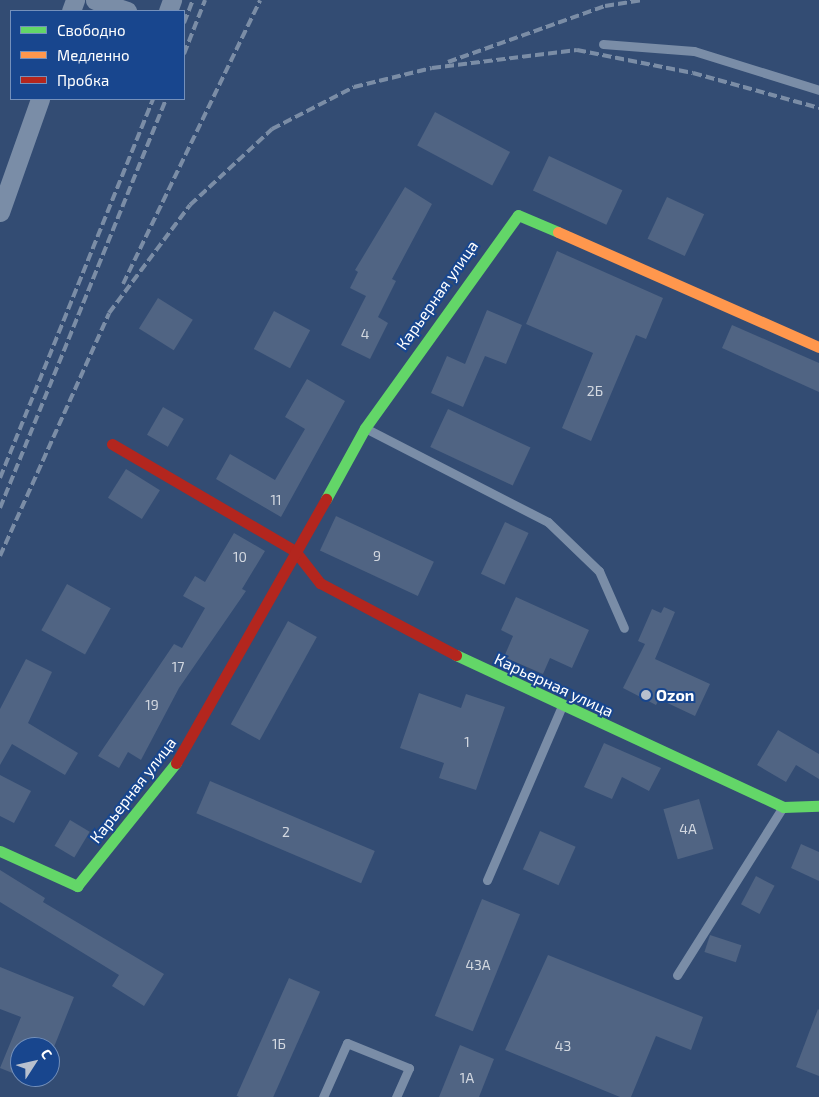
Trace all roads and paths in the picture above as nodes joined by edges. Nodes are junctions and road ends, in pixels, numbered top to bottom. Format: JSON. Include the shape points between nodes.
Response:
{"nodes":[{"id":1,"x":95,"y":0,"type":"edge"},
{"id":2,"x":124,"y":10,"type":"edge"},
{"id":3,"x":603,"y":44,"type":"dead end"},
{"id":4,"x":819,"y":90,"type":"edge"},
{"id":5,"x":40,"y":100,"type":"edge"},
{"id":6,"x":0,"y":212,"type":"edge"},
{"id":7,"x":819,"y":347,"type":"edge"},
{"id":8,"x":365,"y":428,"type":"junction"},
{"id":9,"x":112,"y":444,"type":"dead end"},
{"id":10,"x":295,"y":552,"type":"junction"},
{"id":11,"x":624,"y":628,"type":"dead end"},
{"id":12,"x":561,"y":707,"type":"junction"},
{"id":13,"x":819,"y":806,"type":"edge"},
{"id":14,"x":783,"y":807,"type":"junction"},
{"id":15,"x":0,"y":851,"type":"edge"},
{"id":16,"x":487,"y":880,"type":"dead end"},
{"id":17,"x":677,"y":975,"type":"dead end"},
{"id":18,"x":323,"y":1097,"type":"edge"},
{"id":19,"x":396,"y":1097,"type":"edge"}],
"edges":[{"from":1,"to":2,"type":"street"},
{"from":3,"to":4,"type":"lane","via":[[694,51]]},
{"from":5,"to":6,"type":"street"},
{"from":7,"to":8,"type":"street","name":"Карьерная улица","via":[[518,215]]},
{"from":8,"to":10,"type":"street","name":"Карьерная улица"},
{"from":8,"to":11,"type":"lane","via":[[548,522],[600,571]]},
{"from":9,"to":10,"type":"street","name":"Карьерная улица"},
{"from":10,"to":12,"type":"street","name":"Карьерная улица","via":[[320,583]]},
{"from":10,"to":15,"type":"street","name":"Карьерная улица","via":[[186,751],[77,886]]},
{"from":12,"to":14,"type":"street","name":"Карьерная улица"},
{"from":12,"to":16,"type":"lane"},
{"from":13,"to":14,"type":"street","name":"Карьерная улица"},
{"from":14,"to":17,"type":"lane"},
{"from":18,"to":19,"type":"lane","via":[[347,1043],[409,1068]]}]}
